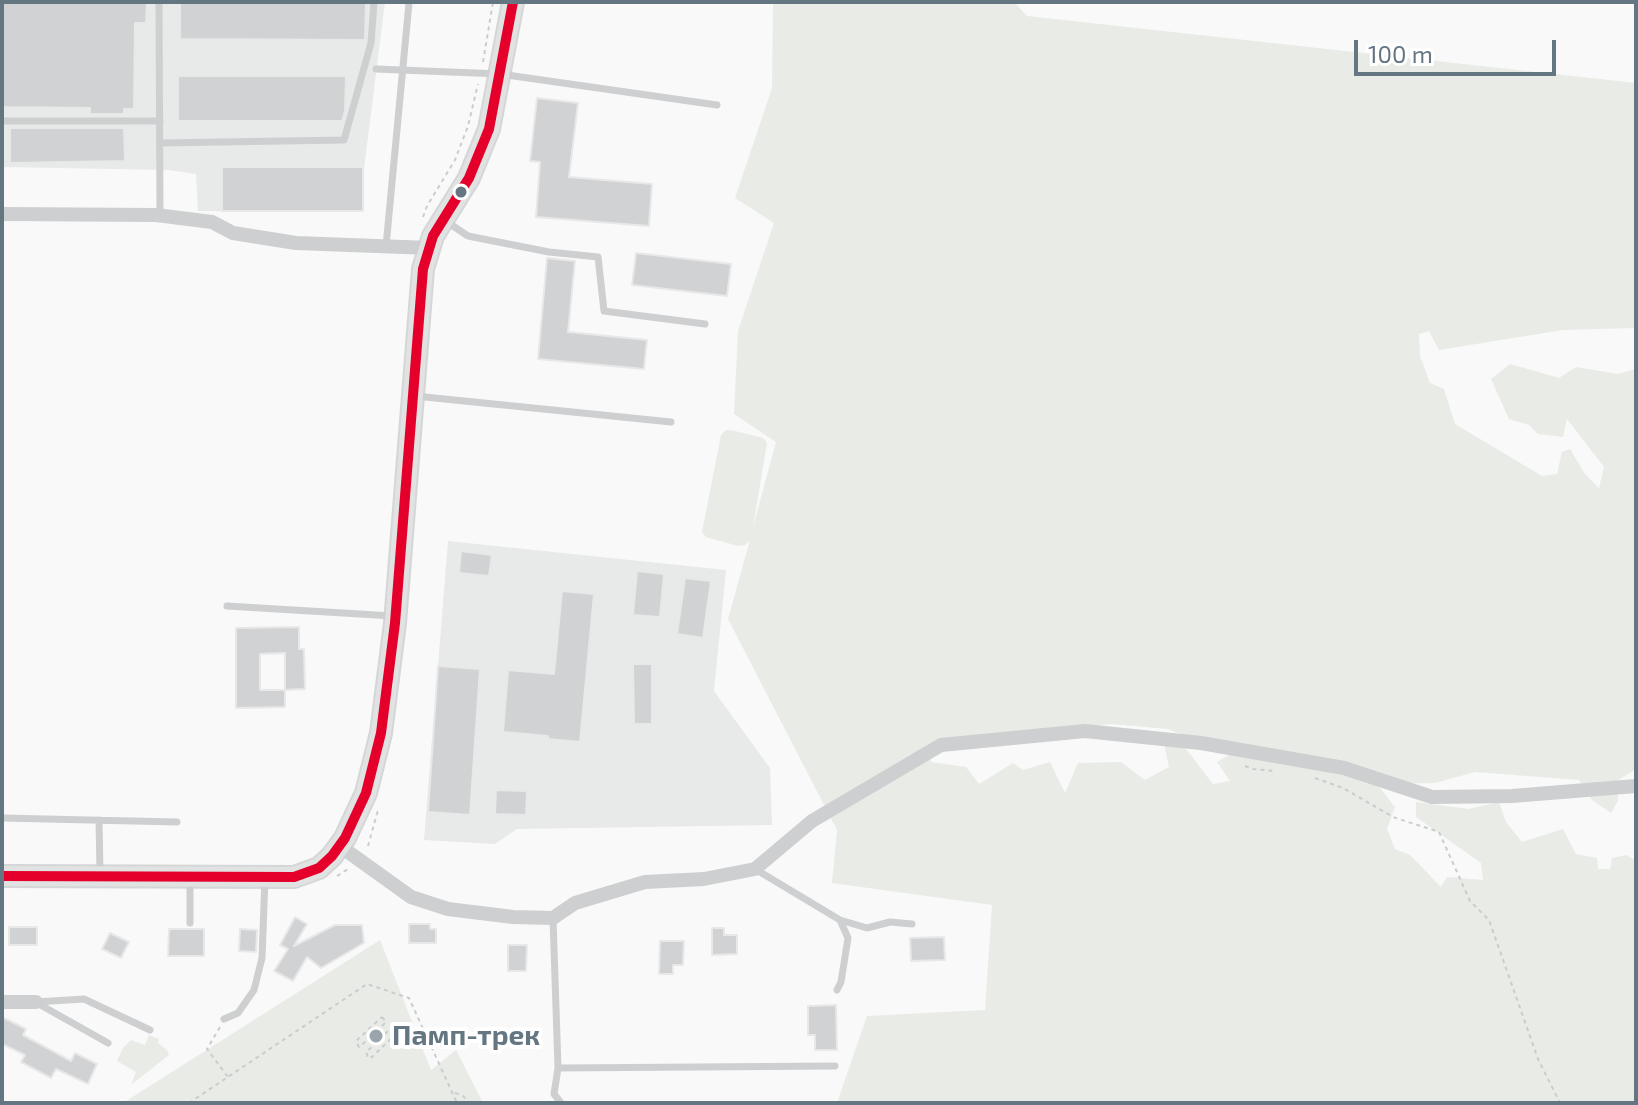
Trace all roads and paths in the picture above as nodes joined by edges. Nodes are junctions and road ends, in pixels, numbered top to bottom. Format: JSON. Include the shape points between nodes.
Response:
{"nodes":[{"id":1,"x":159,"y":2,"type":"edge"},
{"id":2,"x":374,"y":2,"type":"edge"},
{"id":3,"x":513,"y":2,"type":"edge"},
{"id":4,"x":409,"y":3,"type":"edge"},
{"id":5,"x":376,"y":69,"type":"dead end"},
{"id":6,"x":403,"y":71,"type":"junction"},
{"id":7,"x":500,"y":74,"type":"junction"},
{"id":8,"x":717,"y":105,"type":"dead end"},
{"id":9,"x":2,"y":121,"type":"edge"},
{"id":10,"x":160,"y":121,"type":"junction"},
{"id":11,"x":160,"y":143,"type":"junction"},
{"id":12,"x":2,"y":214,"type":"edge"},
{"id":13,"x":160,"y":215,"type":"junction"},
{"id":14,"x":443,"y":219,"type":"junction"},
{"id":15,"x":386,"y":246,"type":"junction"},
{"id":16,"x":430,"y":248,"type":"junction"},
{"id":17,"x":705,"y":324,"type":"dead end"},
{"id":18,"x":413,"y":395,"type":"junction"},
{"id":19,"x":671,"y":422,"type":"dead end"},
{"id":20,"x":227,"y":606,"type":"dead end"},
{"id":21,"x":395,"y":616,"type":"junction"},
{"id":22,"x":1240,"y":763,"type":"dead end"},
{"id":23,"x":1283,"y":771,"type":"dead end"},
{"id":24,"x":1306,"y":775,"type":"dead end"},
{"id":25,"x":1636,"y":786,"type":"edge"},
{"id":26,"x":2,"y":818,"type":"edge"},
{"id":27,"x":99,"y":820,"type":"junction"},
{"id":28,"x":177,"y":822,"type":"dead end"},
{"id":29,"x":340,"y":846,"type":"junction"},
{"id":30,"x":755,"y":869,"type":"junction"},
{"id":31,"x":100,"y":874,"type":"junction"},
{"id":32,"x":190,"y":874,"type":"junction"},
{"id":33,"x":2,"y":876,"type":"edge"},
{"id":34,"x":265,"y":876,"type":"junction"},
{"id":35,"x":553,"y":918,"type":"junction"},
{"id":36,"x":840,"y":920,"type":"junction"},
{"id":37,"x":190,"y":923,"type":"dead end"},
{"id":38,"x":912,"y":924,"type":"dead end"},
{"id":39,"x":837,"y":990,"type":"dead end"},
{"id":40,"x":2,"y":1002,"type":"edge"},
{"id":41,"x":36,"y":1002,"type":"junction"},
{"id":42,"x":224,"y":1019,"type":"joint"},
{"id":43,"x":150,"y":1030,"type":"dead end"},
{"id":44,"x":357,"y":1039,"type":"joint"},
{"id":45,"x":108,"y":1043,"type":"dead end"},
{"id":46,"x":835,"y":1066,"type":"dead end"},
{"id":47,"x":558,"y":1068,"type":"junction"},
{"id":48,"x":228,"y":1077,"type":"junction"},
{"id":49,"x":452,"y":1093,"type":"junction"},
{"id":50,"x":189,"y":1103,"type":"edge"},
{"id":51,"x":457,"y":1103,"type":"edge"},
{"id":52,"x":470,"y":1103,"type":"edge"},
{"id":53,"x":561,"y":1103,"type":"edge"},
{"id":54,"x":1560,"y":1103,"type":"edge"}],
"edges":[{"from":1,"to":10,"type":"lane"},
{"from":2,"to":11,"type":"lane","via":[[371,43],[344,140]]},
{"from":3,"to":7,"type":"main road"},
{"from":4,"to":6,"type":"lane"},
{"from":5,"to":6,"type":"lane"},
{"from":6,"to":7,"type":"lane"},
{"from":6,"to":15,"type":"lane"},
{"from":7,"to":8,"type":"lane"},
{"from":7,"to":14,"type":"main road","via":[[478,160]]},
{"from":9,"to":10,"type":"lane"},
{"from":10,"to":11,"type":"lane"},
{"from":11,"to":13,"type":"lane"},
{"from":12,"to":13,"type":"street"},
{"from":13,"to":15,"type":"street","via":[[296,243]]},
{"from":14,"to":16,"type":"main road"},
{"from":14,"to":17,"type":"lane","via":[[468,236],[598,257],[604,311]]},
{"from":15,"to":16,"type":"street"},
{"from":16,"to":18,"type":"main road","via":[[423,269]]},
{"from":18,"to":19,"type":"lane"},
{"from":18,"to":21,"type":"main road"},
{"from":20,"to":21,"type":"lane"},
{"from":21,"to":29,"type":"main road","via":[[373,770],[360,811]]},
{"from":22,"to":23,"type":"path"},
{"from":24,"to":54,"type":"path","via":[[1343,788],[1393,817],[1439,832],[1470,901],[1489,920],[1538,1059]]},
{"from":25,"to":30,"type":"street","via":[[1432,797],[1344,768],[1201,743],[1085,731],[941,745],[812,821]]},
{"from":26,"to":27,"type":"lane"},
{"from":27,"to":28,"type":"lane"},
{"from":27,"to":31,"type":"lane"},
{"from":29,"to":34,"type":"main road","via":[[312,871],[294,877]]},
{"from":29,"to":35,"type":"street","via":[[411,897],[448,909]]},
{"from":30,"to":35,"type":"street","via":[[645,882],[575,903]]},
{"from":30,"to":36,"type":"lane"},
{"from":31,"to":32,"type":"main road"},
{"from":31,"to":33,"type":"main road"},
{"from":32,"to":34,"type":"main road"},
{"from":32,"to":37,"type":"lane"},
{"from":34,"to":42,"type":"lane","via":[[262,958],[254,990],[238,1013]]},
{"from":35,"to":47,"type":"lane"},
{"from":36,"to":38,"type":"lane","via":[[867,928]]},
{"from":36,"to":39,"type":"lane","via":[[848,938]]},
{"from":40,"to":41,"type":"street"},
{"from":41,"to":43,"type":"lane","via":[[84,999]]},
{"from":41,"to":45,"type":"lane"},
{"from":42,"to":48,"type":"path","via":[[207,1049]]},
{"from":44,"to":44,"type":"path","via":[[359,1047],[374,1039],[366,1054],[372,1057],[396,1034],[391,1028],[378,1036],[386,1022],[383,1017]]},
{"from":46,"to":47,"type":"lane"},
{"from":47,"to":53,"type":"lane","via":[[554,1094]]},
{"from":48,"to":49,"type":"path","via":[[367,984],[409,998]]},
{"from":48,"to":50,"type":"path"},
{"from":49,"to":51,"type":"path"},
{"from":49,"to":52,"type":"path"}]}
